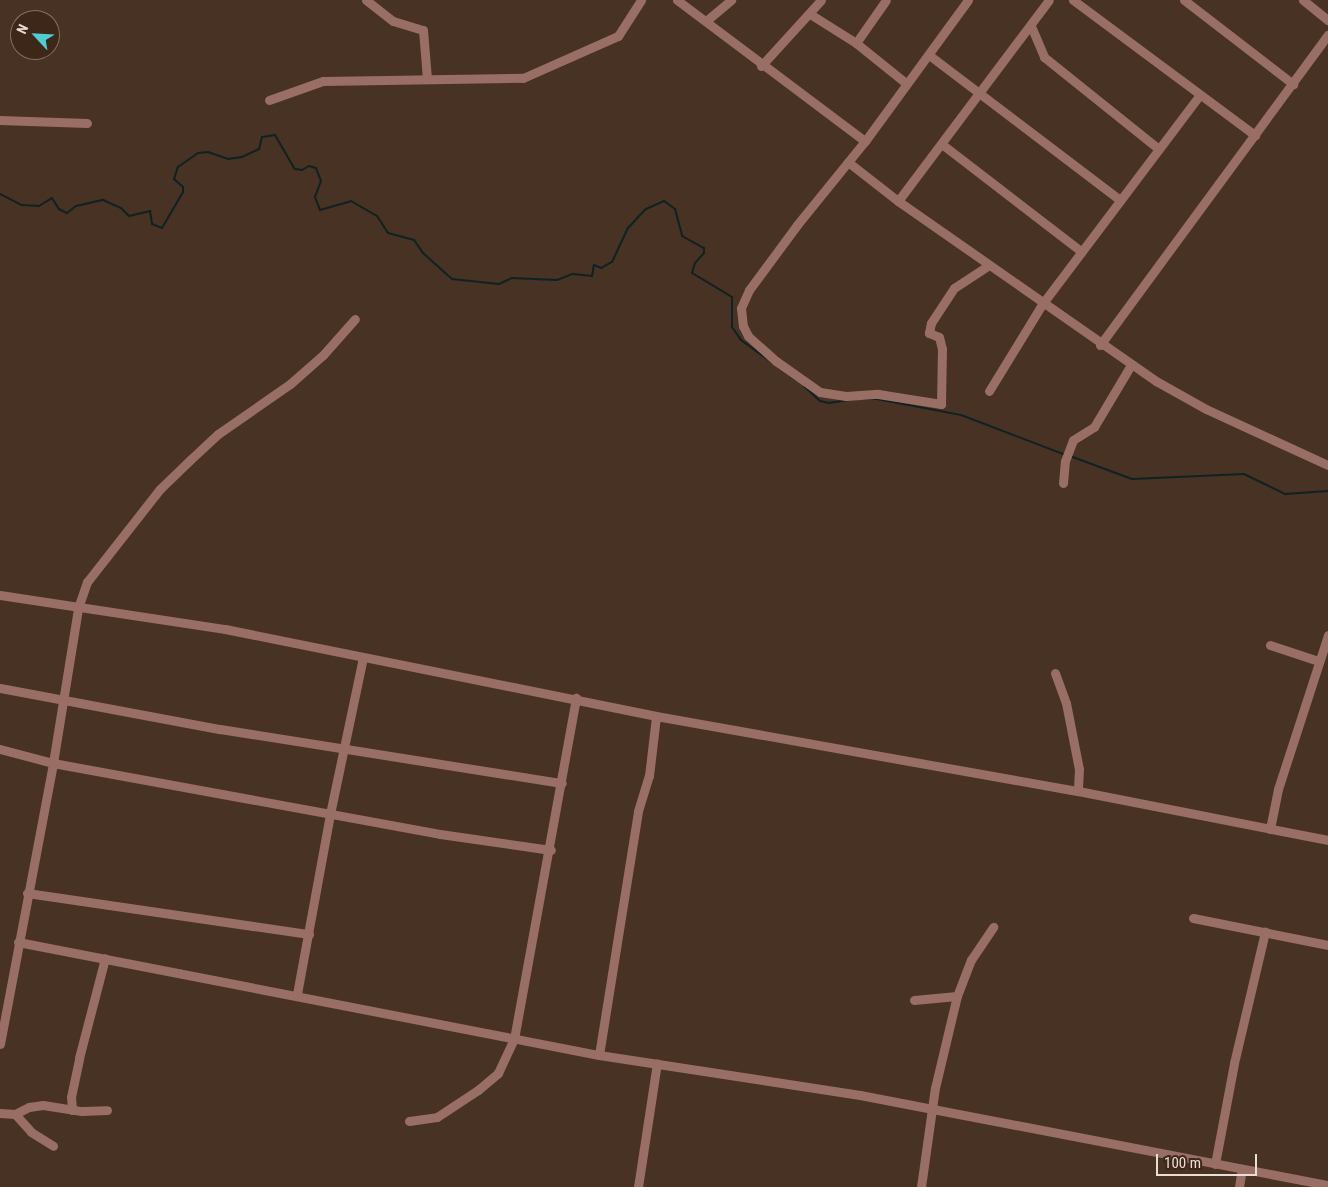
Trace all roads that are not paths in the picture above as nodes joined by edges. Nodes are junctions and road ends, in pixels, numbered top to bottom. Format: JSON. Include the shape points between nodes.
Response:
{"nodes":[{"id":1,"x":366,"y":0,"type":"edge"},
{"id":2,"x":641,"y":0,"type":"edge"},
{"id":3,"x":676,"y":0,"type":"edge"},
{"id":4,"x":731,"y":0,"type":"edge"},
{"id":5,"x":821,"y":0,"type":"edge"},
{"id":6,"x":886,"y":0,"type":"edge"},
{"id":7,"x":968,"y":0,"type":"edge"},
{"id":8,"x":1049,"y":0,"type":"edge"},
{"id":9,"x":1074,"y":0,"type":"edge"},
{"id":10,"x":1184,"y":0,"type":"edge"},
{"id":11,"x":1302,"y":0,"type":"edge"},
{"id":12,"x":810,"y":14,"type":"junction"},
{"id":13,"x":1328,"y":20,"type":"edge"},
{"id":14,"x":706,"y":22,"type":"junction"},
{"id":15,"x":1031,"y":26,"type":"junction"},
{"id":16,"x":1328,"y":35,"type":"edge"},
{"id":17,"x":856,"y":42,"type":"junction"},
{"id":18,"x":928,"y":55,"type":"junction"},
{"id":19,"x":761,"y":66,"type":"junction"},
{"id":20,"x":427,"y":79,"type":"junction"},
{"id":21,"x":907,"y":84,"type":"junction"},
{"id":22,"x":1293,"y":84,"type":"junction"},
{"id":23,"x":980,"y":95,"type":"junction"},
{"id":24,"x":1200,"y":96,"type":"junction"},
{"id":25,"x":269,"y":100,"type":"dead end"},
{"id":26,"x":0,"y":120,"type":"edge"},
{"id":27,"x":87,"y":123,"type":"dead end"},
{"id":28,"x":1255,"y":135,"type":"junction"},
{"id":29,"x":865,"y":141,"type":"junction"},
{"id":30,"x":944,"y":145,"type":"junction"},
{"id":31,"x":1159,"y":149,"type":"junction"},
{"id":32,"x":848,"y":162,"type":"junction"},
{"id":33,"x":1120,"y":200,"type":"junction"},
{"id":34,"x":898,"y":201,"type":"junction"},
{"id":35,"x":1082,"y":252,"type":"junction"},
{"id":36,"x":989,"y":265,"type":"junction"},
{"id":37,"x":1043,"y":303,"type":"junction"},
{"id":38,"x":355,"y":319,"type":"dead end"},
{"id":39,"x":1100,"y":345,"type":"junction"},
{"id":40,"x":1131,"y":365,"type":"junction"},
{"id":41,"x":989,"y":391,"type":"dead end"},
{"id":42,"x":1328,"y":465,"type":"edge"},
{"id":43,"x":1063,"y":482,"type":"dead end"},
{"id":44,"x":0,"y":595,"type":"edge"},
{"id":45,"x":78,"y":608,"type":"junction"},
{"id":46,"x":1328,"y":635,"type":"edge"},
{"id":47,"x":1270,"y":645,"type":"dead end"},
{"id":48,"x":363,"y":658,"type":"junction"},
{"id":49,"x":1318,"y":661,"type":"junction"},
{"id":50,"x":1055,"y":673,"type":"dead end"},
{"id":51,"x":0,"y":688,"type":"edge"},
{"id":52,"x":576,"y":698,"type":"junction"},
{"id":53,"x":64,"y":702,"type":"junction"},
{"id":54,"x":656,"y":716,"type":"junction"},
{"id":55,"x":343,"y":749,"type":"junction"},
{"id":56,"x":0,"y":750,"type":"edge"},
{"id":57,"x":53,"y":763,"type":"junction"},
{"id":58,"x":562,"y":783,"type":"junction"},
{"id":59,"x":1078,"y":790,"type":"junction"},
{"id":60,"x":330,"y":814,"type":"junction"},
{"id":61,"x":1270,"y":829,"type":"junction"},
{"id":62,"x":1328,"y":840,"type":"edge"},
{"id":63,"x":551,"y":850,"type":"junction"},
{"id":64,"x":27,"y":893,"type":"junction"},
{"id":65,"x":1193,"y":918,"type":"dead end"},
{"id":66,"x":993,"y":927,"type":"dead end"},
{"id":67,"x":1265,"y":932,"type":"junction"},
{"id":68,"x":309,"y":934,"type":"junction"},
{"id":69,"x":18,"y":942,"type":"junction"},
{"id":70,"x":1328,"y":945,"type":"edge"},
{"id":71,"x":106,"y":958,"type":"junction"},
{"id":72,"x":297,"y":994,"type":"junction"},
{"id":73,"x":957,"y":996,"type":"junction"},
{"id":74,"x":914,"y":1000,"type":"dead end"},
{"id":75,"x":514,"y":1039,"type":"junction"},
{"id":76,"x":0,"y":1044,"type":"edge"},
{"id":77,"x":599,"y":1055,"type":"junction"},
{"id":78,"x":657,"y":1063,"type":"junction"},
{"id":79,"x":933,"y":1108,"type":"junction"},
{"id":80,"x":72,"y":1110,"type":"junction"},
{"id":81,"x":107,"y":1110,"type":"dead end"},
{"id":82,"x":0,"y":1113,"type":"edge"},
{"id":83,"x":15,"y":1114,"type":"junction"},
{"id":84,"x":409,"y":1121,"type":"dead end"},
{"id":85,"x":53,"y":1146,"type":"dead end"},
{"id":86,"x":1215,"y":1164,"type":"junction"},
{"id":87,"x":1242,"y":1169,"type":"junction"},
{"id":88,"x":1328,"y":1185,"type":"edge"},
{"id":89,"x":638,"y":1187,"type":"edge"},
{"id":90,"x":921,"y":1187,"type":"edge"},
{"id":91,"x":1239,"y":1187,"type":"edge"}],
"edges":[{"from":1,"to":20,"type":"street","via":[[393,21],[423,30]]},
{"from":2,"to":20,"type":"street","via":[[614,39],[523,78]]},
{"from":3,"to":14,"type":"street"},
{"from":4,"to":14,"type":"street"},
{"from":5,"to":12,"type":"street"},
{"from":6,"to":17,"type":"street"},
{"from":7,"to":18,"type":"street"},
{"from":8,"to":15,"type":"street"},
{"from":9,"to":24,"type":"street"},
{"from":10,"to":22,"type":"street"},
{"from":11,"to":13,"type":"street"},
{"from":12,"to":17,"type":"street"},
{"from":12,"to":19,"type":"street"},
{"from":14,"to":19,"type":"street"},
{"from":15,"to":23,"type":"street"},
{"from":15,"to":31,"type":"street","via":[[1044,57]]},
{"from":16,"to":22,"type":"street"},
{"from":17,"to":21,"type":"street"},
{"from":18,"to":21,"type":"street"},
{"from":18,"to":23,"type":"street"},
{"from":19,"to":29,"type":"street"},
{"from":20,"to":25,"type":"street","via":[[320,82]]},
{"from":21,"to":29,"type":"street"},
{"from":22,"to":28,"type":"street"},
{"from":23,"to":30,"type":"street"},
{"from":23,"to":33,"type":"street"},
{"from":24,"to":28,"type":"street"},
{"from":24,"to":31,"type":"street"},
{"from":26,"to":27,"type":"street"},
{"from":28,"to":39,"type":"street"},
{"from":29,"to":32,"type":"street"},
{"from":30,"to":34,"type":"street"},
{"from":30,"to":35,"type":"street"},
{"from":31,"to":33,"type":"street"},
{"from":32,"to":34,"type":"street"},
{"from":32,"to":36,"type":"street","via":[[797,225],[742,303],[745,331],[776,361],[823,393],[846,396],[878,394],[941,404],[942,349],[939,337],[929,333],[931,324],[954,288]]},
{"from":33,"to":35,"type":"street"},
{"from":34,"to":36,"type":"street"},
{"from":35,"to":37,"type":"street"},
{"from":36,"to":37,"type":"street"},
{"from":37,"to":39,"type":"street"},
{"from":37,"to":41,"type":"street"},
{"from":38,"to":45,"type":"street","via":[[316,361],[218,434],[160,489],[89,578]]},
{"from":39,"to":40,"type":"street"},
{"from":40,"to":42,"type":"street","via":[[1206,409]]},
{"from":40,"to":43,"type":"street","via":[[1094,427],[1073,440],[1065,461]]},
{"from":44,"to":45,"type":"street"},
{"from":45,"to":48,"type":"street","via":[[229,629]]},
{"from":45,"to":53,"type":"street"},
{"from":46,"to":49,"type":"street"},
{"from":47,"to":49,"type":"street"},
{"from":48,"to":52,"type":"street"},
{"from":48,"to":55,"type":"street"},
{"from":49,"to":61,"type":"street","via":[[1278,789]]},
{"from":50,"to":59,"type":"street","via":[[1066,703],[1079,769]]},
{"from":51,"to":53,"type":"street"},
{"from":52,"to":54,"type":"street"},
{"from":52,"to":58,"type":"street"},
{"from":53,"to":55,"type":"street"},
{"from":53,"to":57,"type":"street"},
{"from":54,"to":59,"type":"street"},
{"from":54,"to":77,"type":"street","via":[[649,776],[638,811]]},
{"from":55,"to":58,"type":"street"},
{"from":55,"to":60,"type":"street"},
{"from":56,"to":57,"type":"street"},
{"from":57,"to":60,"type":"street"},
{"from":57,"to":64,"type":"street"},
{"from":58,"to":63,"type":"street"},
{"from":59,"to":61,"type":"street"},
{"from":60,"to":63,"type":"street"},
{"from":60,"to":68,"type":"street"},
{"from":61,"to":62,"type":"street"},
{"from":63,"to":75,"type":"street"},
{"from":64,"to":68,"type":"street"},
{"from":64,"to":69,"type":"street"},
{"from":65,"to":67,"type":"street"},
{"from":66,"to":73,"type":"street","via":[[971,960]]},
{"from":67,"to":70,"type":"street"},
{"from":67,"to":86,"type":"street","via":[[1234,1063]]},
{"from":68,"to":72,"type":"street"},
{"from":69,"to":71,"type":"street"},
{"from":69,"to":76,"type":"street"},
{"from":71,"to":72,"type":"street"},
{"from":71,"to":80,"type":"street","via":[[79,1058],[71,1097]]},
{"from":72,"to":75,"type":"street"},
{"from":73,"to":74,"type":"street"},
{"from":73,"to":79,"type":"street","via":[[940,1060]]},
{"from":75,"to":77,"type":"street"},
{"from":75,"to":84,"type":"street","via":[[498,1072],[478,1090],[437,1117]]},
{"from":77,"to":78,"type":"street"},
{"from":78,"to":79,"type":"street"},
{"from":78,"to":89,"type":"street"},
{"from":79,"to":86,"type":"street"},
{"from":79,"to":90,"type":"street"},
{"from":80,"to":81,"type":"street"},
{"from":80,"to":83,"type":"street","via":[[43,1105]]},
{"from":82,"to":83,"type":"street"},
{"from":83,"to":85,"type":"street","via":[[31,1132]]},
{"from":86,"to":87,"type":"street"},
{"from":87,"to":88,"type":"street"},
{"from":87,"to":91,"type":"street"}]}
